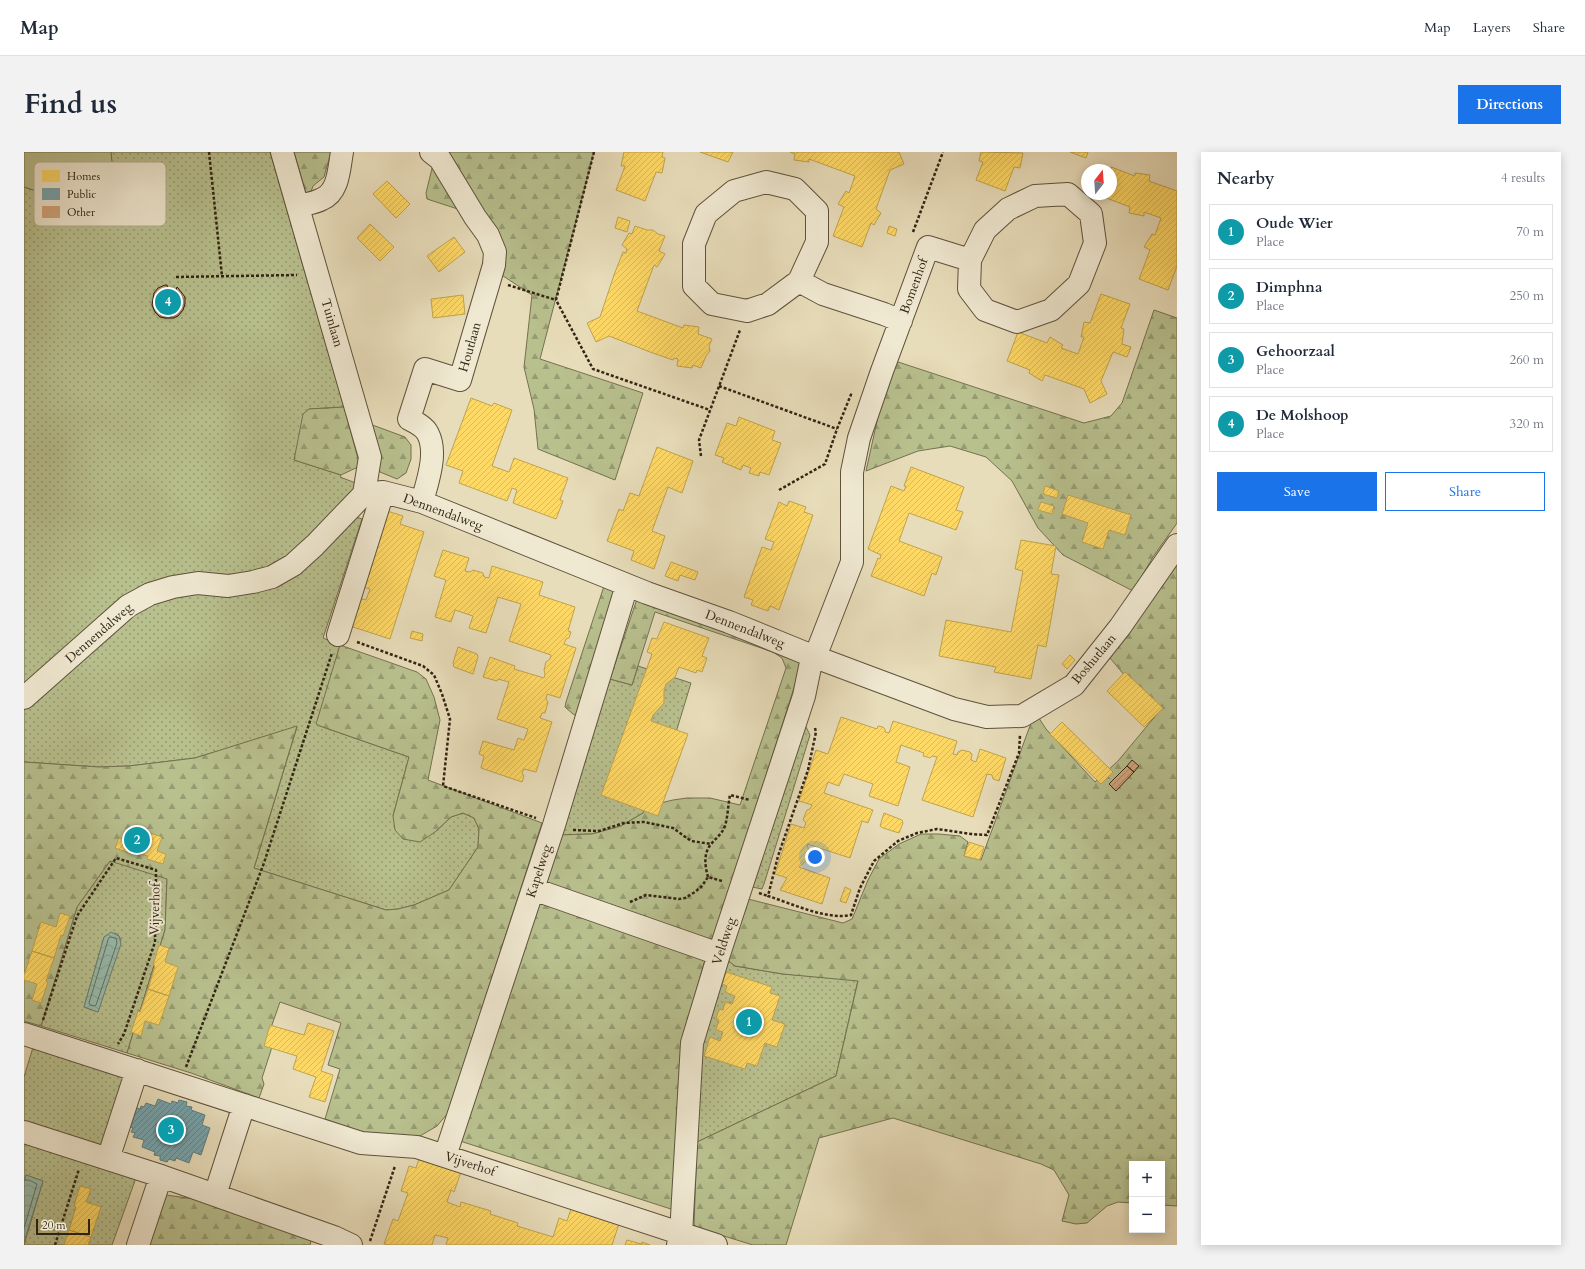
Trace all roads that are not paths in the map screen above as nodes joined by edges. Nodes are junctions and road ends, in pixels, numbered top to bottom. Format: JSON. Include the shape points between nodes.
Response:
{"nodes":[{"id":1,"x":282,"y":152,"type":"edge"},
{"id":2,"x":342,"y":152,"type":"edge"},
{"id":3,"x":431,"y":152,"type":"edge"},
{"id":4,"x":298,"y":206,"type":"junction"},
{"id":5,"x":970,"y":260,"type":"junction"},
{"id":6,"x":799,"y":281,"type":"junction"},
{"id":7,"x":892,"y":317,"type":"junction"},
{"id":8,"x":373,"y":493,"type":"junction"},
{"id":9,"x":422,"y":502,"type":"junction"},
{"id":10,"x":1177,"y":545,"type":"edge"},
{"id":11,"x":627,"y":585,"type":"junction"},
{"id":12,"x":338,"y":635,"type":"road end"},
{"id":13,"x":815,"y":657,"type":"junction"},
{"id":14,"x":24,"y":698,"type":"edge"},
{"id":15,"x":533,"y":889,"type":"junction"},
{"id":16,"x":720,"y":954,"type":"junction"},
{"id":17,"x":31,"y":1036,"type":"edge"},
{"id":18,"x":137,"y":1070,"type":"junction"},
{"id":19,"x":244,"y":1105,"type":"junction"},
{"id":20,"x":24,"y":1132,"type":"edge"},
{"id":21,"x":445,"y":1156,"type":"junction"},
{"id":22,"x":108,"y":1159,"type":"junction"},
{"id":23,"x":161,"y":1176,"type":"junction"},
{"id":24,"x":215,"y":1194,"type":"junction"},
{"id":25,"x":679,"y":1239,"type":"edge"},
{"id":26,"x":138,"y":1245,"type":"edge"},
{"id":27,"x":352,"y":1245,"type":"edge"},
{"id":28,"x":716,"y":1245,"type":"edge"}],
"edges":[{"from":1,"to":4,"type":"lane","name":"Tuinlaan"},
{"from":2,"to":4,"type":"lane","via":[[332,192],[323,199]]},
{"from":3,"to":9,"type":"lane","name":"Houtlaan","via":[[440,158],[488,235],[494,252],[494,265],[460,380],[425,369],[409,419],[419,424],[428,434],[432,453],[430,473]]},
{"from":4,"to":8,"type":"lane","name":"Tuinlaan","via":[[370,457]]},
{"from":5,"to":5,"type":"lane","via":[[969,289],[985,310],[1017,322],[1050,310],[1079,284],[1095,243],[1091,214],[1068,194],[1035,196],[1008,209],[985,230]]},
{"from":5,"to":7,"type":"lane","name":"Bomenhof","via":[[928,247]]},
{"from":6,"to":6,"type":"lane","via":[[768,304],[747,311],[712,304],[694,286],[694,244],[706,214],[734,191],[766,182],[795,189],[817,211],[817,242]]},
{"from":6,"to":7,"type":"lane","via":[[823,294]]},
{"from":7,"to":13,"type":"lane","name":"Veldweg","via":[[852,472],[852,562]]},
{"from":8,"to":9,"type":"lane","name":"Dennendalweg"},
{"from":8,"to":12,"type":"lane","name":"Tuinlaan"},
{"from":8,"to":14,"type":"lane","name":"Dennendalweg","via":[[293,565],[272,577],[228,586],[198,583],[173,587],[150,594],[128,606]]},
{"from":9,"to":11,"type":"lane","name":"Dennendalweg"},
{"from":10,"to":13,"type":"lane","name":"Boshutlaan","via":[[1120,627],[1074,685],[1022,716],[987,717],[954,709]]},
{"from":11,"to":13,"type":"lane","name":"Dennendalweg"},
{"from":11,"to":15,"type":"lane","name":"Kapelweg"},
{"from":13,"to":16,"type":"lane","name":"Veldweg"},
{"from":15,"to":16,"type":"lane"},
{"from":15,"to":21,"type":"lane","name":"Kapelweg"},
{"from":16,"to":25,"type":"lane","name":"Veldweg","via":[[692,1043]]},
{"from":17,"to":18,"type":"lane","name":"Vijverhof"},
{"from":18,"to":19,"type":"lane","name":"Vijverhof"},
{"from":18,"to":22,"type":"lane"},
{"from":19,"to":21,"type":"lane","name":"Vijverhof","via":[[362,1143],[418,1147]]},
{"from":19,"to":24,"type":"lane"},
{"from":20,"to":22,"type":"lane"},
{"from":21,"to":25,"type":"lane","name":"Vijverhof"},
{"from":22,"to":23,"type":"lane"},
{"from":23,"to":24,"type":"lane"},
{"from":23,"to":26,"type":"lane"},
{"from":24,"to":27,"type":"lane"},
{"from":25,"to":28,"type":"lane","name":"Vijverhof"}]}
